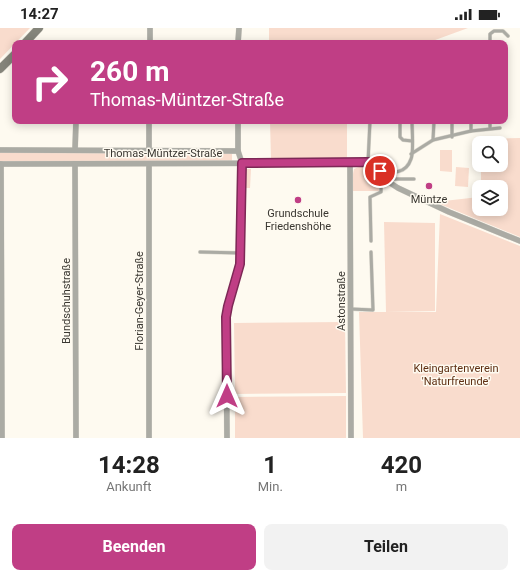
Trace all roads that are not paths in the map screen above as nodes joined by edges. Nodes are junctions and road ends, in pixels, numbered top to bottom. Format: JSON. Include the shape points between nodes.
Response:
{"nodes":[{"id":1,"x":39,"y":28,"type":"edge"},
{"id":2,"x":150,"y":28,"type":"edge"},
{"id":3,"x":239,"y":28,"type":"edge"},
{"id":4,"x":508,"y":36,"type":"dead end"},
{"id":5,"x":30,"y":40,"type":"edge"},
{"id":6,"x":150,"y":40,"type":"edge"},
{"id":7,"x":238,"y":40,"type":"edge"},
{"id":8,"x":490,"y":40,"type":"edge"},
{"id":9,"x":12,"y":57,"type":"edge"},
{"id":10,"x":0,"y":69,"type":"edge"},
{"id":11,"x":76,"y":124,"type":"edge"},
{"id":12,"x":149,"y":124,"type":"edge"},
{"id":13,"x":238,"y":124,"type":"edge"},
{"id":14,"x":370,"y":124,"type":"edge"},
{"id":15,"x":400,"y":124,"type":"edge"},
{"id":16,"x":412,"y":124,"type":"edge"},
{"id":17,"x":434,"y":124,"type":"edge"},
{"id":18,"x":452,"y":124,"type":"edge"},
{"id":19,"x":471,"y":124,"type":"edge"},
{"id":20,"x":490,"y":124,"type":"edge"},
{"id":21,"x":490,"y":128,"type":"junction"},
{"id":22,"x":500,"y":128,"type":"dead end"},
{"id":23,"x":471,"y":131,"type":"junction"},
{"id":24,"x":452,"y":137,"type":"junction"},
{"id":25,"x":433,"y":140,"type":"junction"},
{"id":26,"x":412,"y":141,"type":"junction"},
{"id":27,"x":0,"y":150,"type":"edge"},
{"id":28,"x":75,"y":150,"type":"junction"},
{"id":29,"x":149,"y":150,"type":"junction"},
{"id":30,"x":238,"y":151,"type":"junction"},
{"id":31,"x":411,"y":154,"type":"junction"},
{"id":32,"x":368,"y":162,"type":"junction"},
{"id":33,"x":242,"y":163,"type":"junction"},
{"id":34,"x":350,"y":163,"type":"junction"},
{"id":35,"x":1,"y":164,"type":"edge"},
{"id":36,"x":75,"y":164,"type":"junction"},
{"id":37,"x":149,"y":164,"type":"junction"},
{"id":38,"x":378,"y":168,"type":"junction"},
{"id":39,"x":384,"y":179,"type":"junction"},
{"id":40,"x":414,"y":179,"type":"dead end"},
{"id":41,"x":371,"y":241,"type":"dead end"},
{"id":42,"x":520,"y":241,"type":"edge"},
{"id":43,"x":200,"y":252,"type":"dead end"},
{"id":44,"x":371,"y":252,"type":"dead end"},
{"id":45,"x":241,"y":253,"type":"junction"},
{"id":46,"x":351,"y":309,"type":"junction"},
{"id":47,"x":2,"y":438,"type":"edge"},
{"id":48,"x":76,"y":438,"type":"edge"},
{"id":49,"x":149,"y":438,"type":"edge"},
{"id":50,"x":227,"y":438,"type":"edge"},
{"id":51,"x":351,"y":438,"type":"edge"}],
"edges":[{"from":1,"to":5,"type":"main road"},
{"from":2,"to":6,"type":"street"},
{"from":3,"to":7,"type":"street"},
{"from":4,"to":8,"type":"lane","via":[[503,31],[494,31],[490,34]]},
{"from":9,"to":10,"type":"main road"},
{"from":11,"to":28,"type":"street"},
{"from":12,"to":29,"type":"street"},
{"from":13,"to":30,"type":"street"},
{"from":14,"to":32,"type":"lane"},
{"from":15,"to":26,"type":"lane","via":[[400,137]]},
{"from":16,"to":26,"type":"lane"},
{"from":17,"to":25,"type":"lane"},
{"from":18,"to":24,"type":"lane"},
{"from":19,"to":23,"type":"lane"},
{"from":20,"to":21,"type":"lane"},
{"from":21,"to":22,"type":"lane"},
{"from":21,"to":23,"type":"lane"},
{"from":23,"to":24,"type":"lane"},
{"from":24,"to":25,"type":"lane"},
{"from":25,"to":31,"type":"lane"},
{"from":26,"to":31,"type":"lane"},
{"from":27,"to":28,"type":"street","name":"Thomas-Müntzer-Straße"},
{"from":28,"to":29,"type":"street","name":"Thomas-Müntzer-Straße"},
{"from":29,"to":30,"type":"street","name":"Thomas-Müntzer-Straße"},
{"from":30,"to":33,"type":"street"},
{"from":31,"to":38,"type":"lane","via":[[405,168],[397,173],[388,173]]},
{"from":32,"to":34,"type":"street","name":"Thomas-Müntzer-Straße"},
{"from":32,"to":38,"type":"street"},
{"from":33,"to":34,"type":"street","name":"Thomas-Müntzer-Straße"},
{"from":33,"to":37,"type":"street","name":"Thomas-Müntzer-Straße"},
{"from":33,"to":45,"type":"street"},
{"from":34,"to":46,"type":"street","name":"Astonstraße"},
{"from":35,"to":36,"type":"street","name":"Thomas-Müntzer-Straße"},
{"from":35,"to":47,"type":"street"},
{"from":36,"to":37,"type":"street","name":"Thomas-Müntzer-Straße"},
{"from":36,"to":48,"type":"street","name":"Bundschuhstraße"},
{"from":37,"to":49,"type":"street","name":"Florian-Geyer-Straße"},
{"from":38,"to":39,"type":"street"},
{"from":39,"to":40,"type":"lane"},
{"from":39,"to":41,"type":"lane","via":[[381,181],[381,192],[370,197]]},
{"from":39,"to":42,"type":"street","via":[[438,207]]},
{"from":43,"to":45,"type":"lane"},
{"from":44,"to":46,"type":"lane","via":[[373,310]]},
{"from":45,"to":50,"type":"street","via":[[239,271],[226,317]]},
{"from":46,"to":51,"type":"street","name":"Astonstraße"}]}
